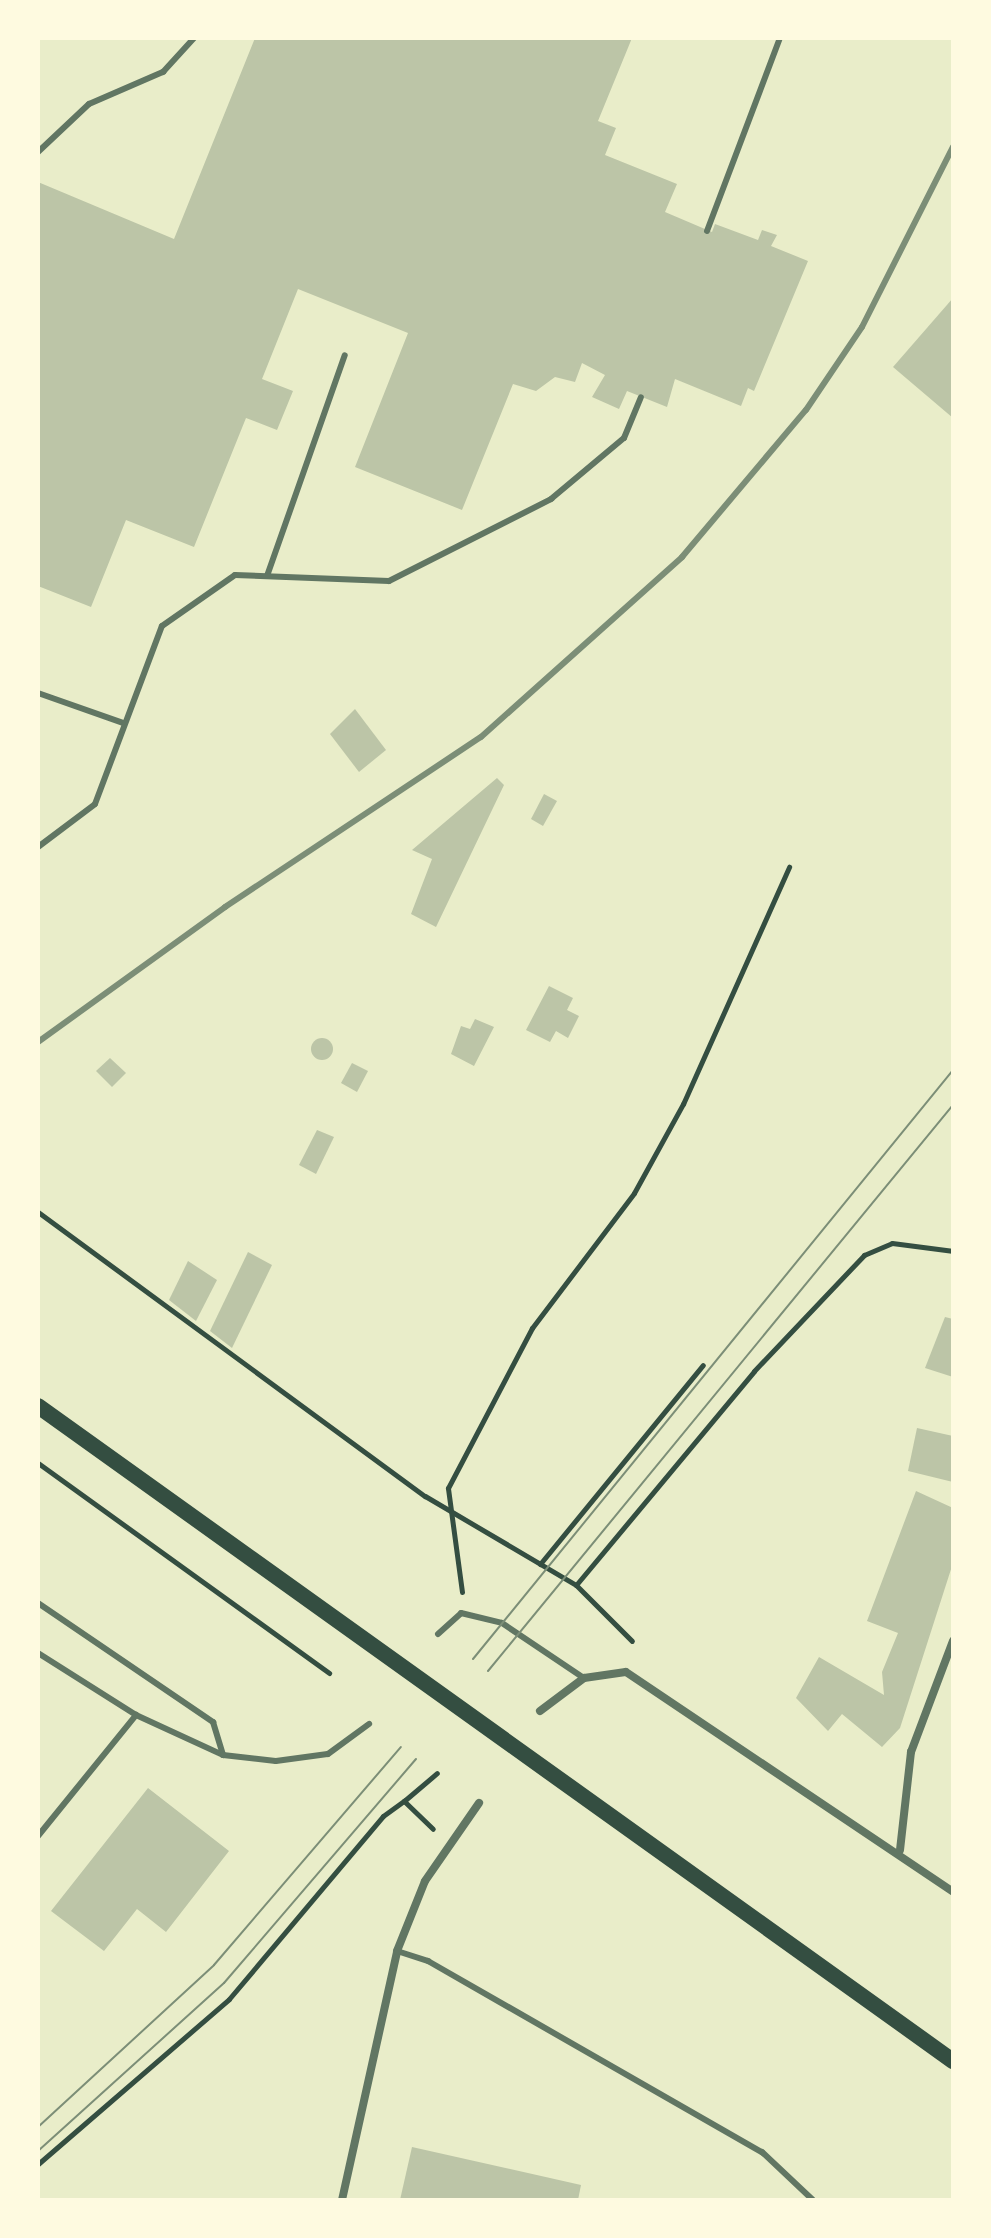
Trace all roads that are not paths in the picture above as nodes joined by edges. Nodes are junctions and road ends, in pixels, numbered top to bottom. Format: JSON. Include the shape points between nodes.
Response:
{"nodes":[{"id":1,"x":194,"y":38,"type":"edge"},
{"id":2,"x":780,"y":38,"type":"edge"},
{"id":3,"x":38,"y":152,"type":"edge"},
{"id":4,"x":707,"y":231,"type":"dead end"},
{"id":5,"x":345,"y":355,"type":"dead end"},
{"id":6,"x":641,"y":397,"type":"dead end"},
{"id":7,"x":267,"y":576,"type":"junction"},
{"id":8,"x":38,"y":693,"type":"edge"},
{"id":9,"x":123,"y":723,"type":"junction"},
{"id":10,"x":38,"y":847,"type":"edge"},
{"id":11,"x":38,"y":1406,"type":"edge"},
{"id":12,"x":38,"y":1603,"type":"edge"},
{"id":13,"x":438,"y":1634,"type":"dead end"},
{"id":14,"x":953,"y":1641,"type":"edge"},
{"id":15,"x":38,"y":1653,"type":"edge"},
{"id":16,"x":584,"y":1678,"type":"junction"},
{"id":17,"x":540,"y":1711,"type":"dead end"},
{"id":18,"x":136,"y":1715,"type":"junction"},
{"id":19,"x":369,"y":1724,"type":"dead end"},
{"id":20,"x":223,"y":1755,"type":"junction"},
{"id":21,"x":479,"y":1803,"type":"dead end"},
{"id":22,"x":38,"y":1836,"type":"edge"},
{"id":23,"x":900,"y":1850,"type":"junction"},
{"id":24,"x":953,"y":1892,"type":"edge"},
{"id":25,"x":397,"y":1951,"type":"junction"},
{"id":26,"x":953,"y":2061,"type":"edge"},
{"id":27,"x":342,"y":2200,"type":"edge"},
{"id":28,"x":813,"y":2200,"type":"edge"}],
"edges":[{"from":1,"to":3,"type":"lane","via":[[163,72],[89,104]]},
{"from":2,"to":4,"type":"lane"},
{"from":5,"to":7,"type":"lane"},
{"from":6,"to":7,"type":"lane","via":[[624,438],[551,499],[389,581]]},
{"from":7,"to":9,"type":"lane","via":[[235,575],[162,626]]},
{"from":8,"to":9,"type":"lane"},
{"from":9,"to":10,"type":"lane","via":[[95,804]]},
{"from":11,"to":26,"type":"main road"},
{"from":12,"to":20,"type":"lane","via":[[213,1722]]},
{"from":13,"to":16,"type":"lane","via":[[461,1613],[502,1623]]},
{"from":14,"to":23,"type":"street","via":[[911,1752]]},
{"from":15,"to":18,"type":"lane"},
{"from":16,"to":17,"type":"street"},
{"from":16,"to":23,"type":"street","via":[[626,1672]]},
{"from":18,"to":20,"type":"lane"},
{"from":18,"to":22,"type":"lane"},
{"from":19,"to":20,"type":"lane","via":[[328,1754],[276,1761]]},
{"from":21,"to":25,"type":"street","via":[[446,1847]]},
{"from":23,"to":24,"type":"street"},
{"from":25,"to":27,"type":"street"},
{"from":25,"to":28,"type":"lane","via":[[428,1961],[762,2152]]}]}
